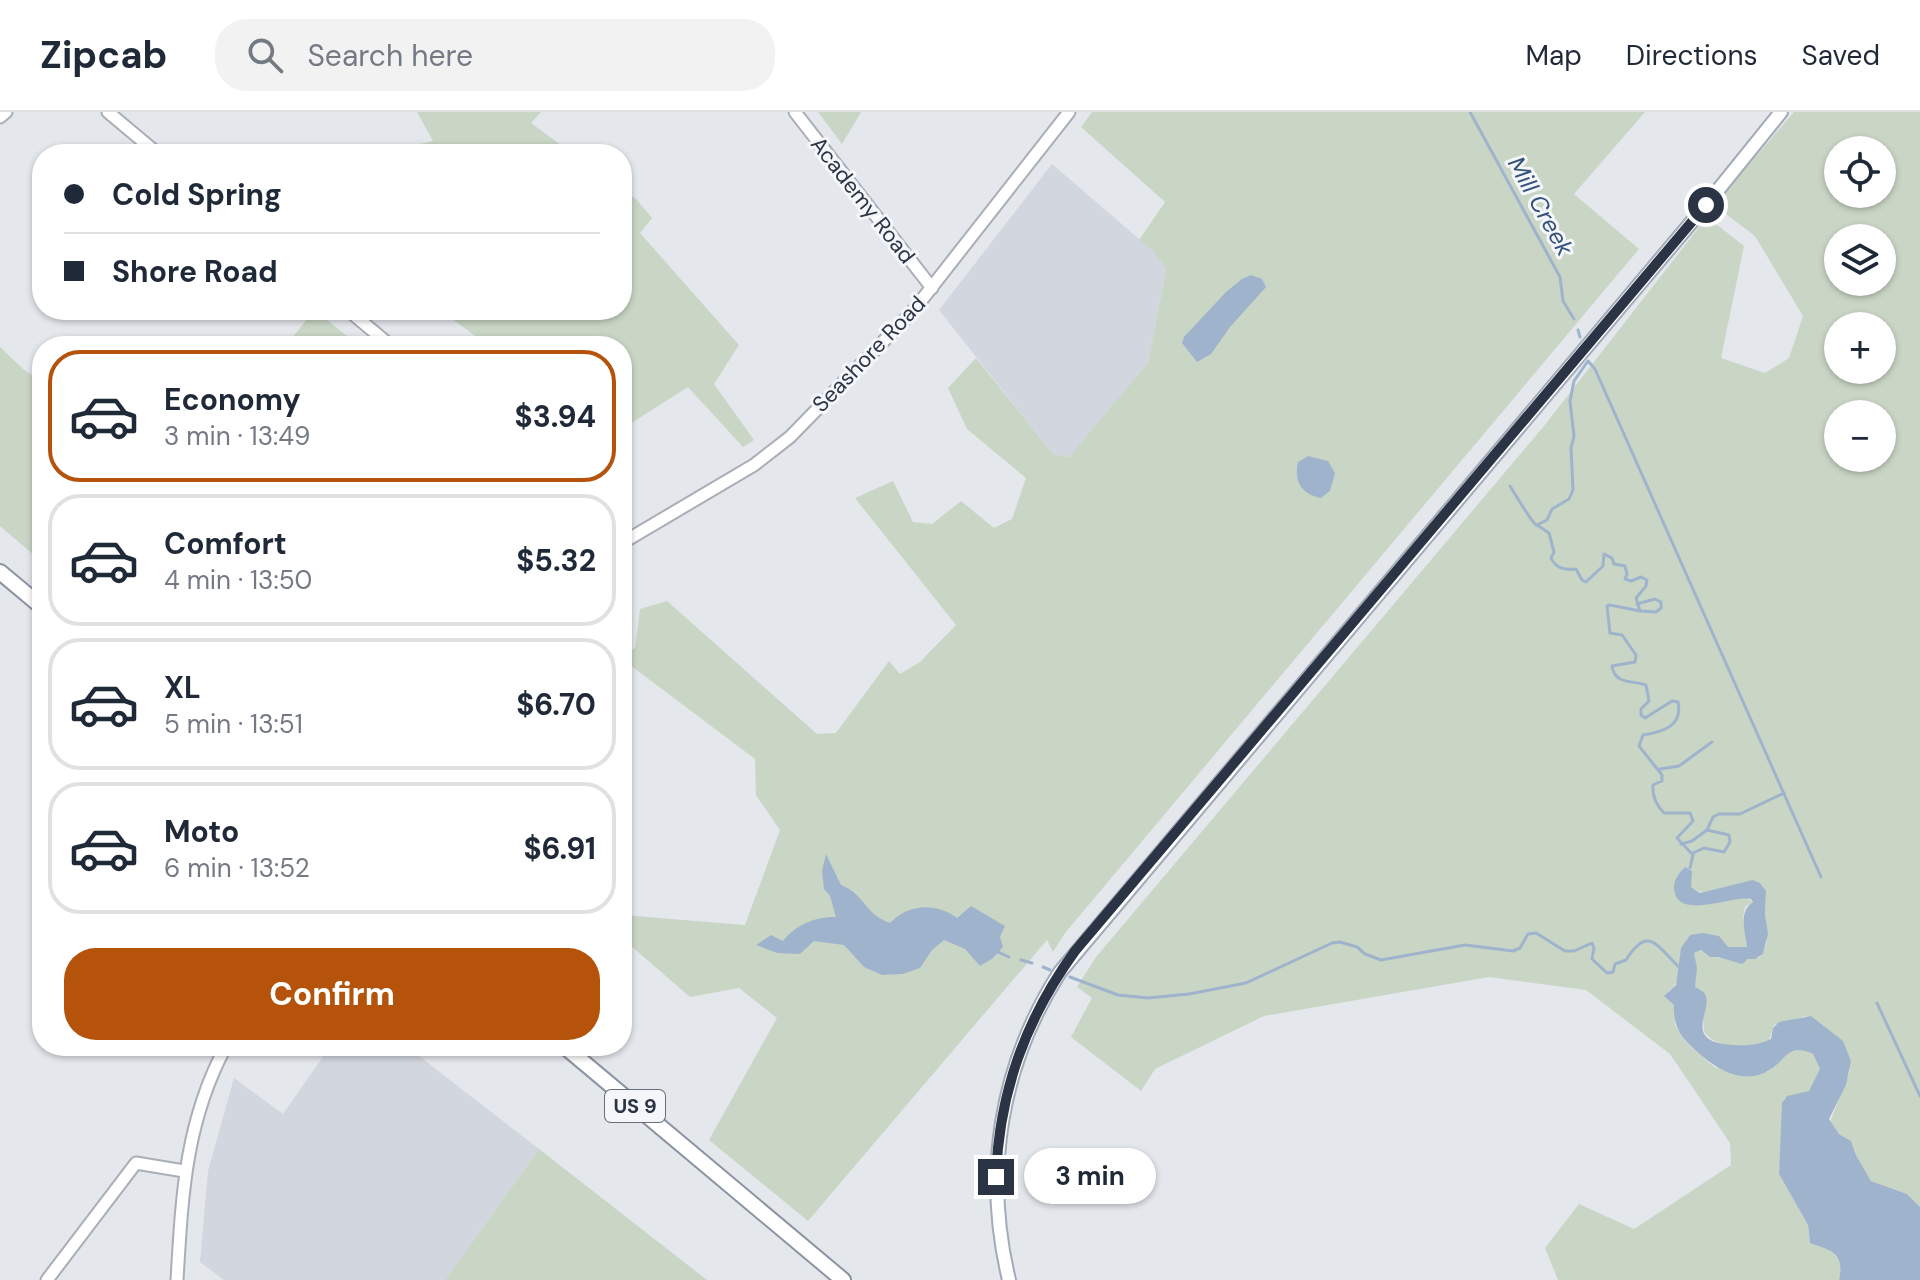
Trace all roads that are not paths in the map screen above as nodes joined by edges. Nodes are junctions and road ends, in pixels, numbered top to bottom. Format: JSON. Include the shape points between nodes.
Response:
{"nodes":[{"id":1,"x":6,"y":112,"type":"edge"},
{"id":2,"x":108,"y":112,"type":"edge"},
{"id":3,"x":795,"y":112,"type":"edge"},
{"id":4,"x":1069,"y":112,"type":"edge"},
{"id":5,"x":1781,"y":112,"type":"edge"},
{"id":6,"x":0,"y":117,"type":"edge"},
{"id":7,"x":146,"y":144,"type":"edge"},
{"id":8,"x":932,"y":288,"type":"junction"},
{"id":9,"x":360,"y":320,"type":"edge"},
{"id":10,"x":379,"y":336,"type":"edge"},
{"id":11,"x":632,"y":534,"type":"edge"},
{"id":12,"x":0,"y":572,"type":"edge"},
{"id":13,"x":32,"y":599,"type":"edge"},
{"id":14,"x":222,"y":1056,"type":"edge"},
{"id":15,"x":576,"y":1056,"type":"edge"},
{"id":16,"x":184,"y":1171,"type":"junction"},
{"id":17,"x":47,"y":1280,"type":"edge"},
{"id":18,"x":177,"y":1280,"type":"edge"},
{"id":19,"x":843,"y":1280,"type":"edge"},
{"id":20,"x":1009,"y":1280,"type":"edge"}],
"edges":[{"from":1,"to":6,"type":"street"},
{"from":2,"to":7,"type":"street"},
{"from":3,"to":8,"type":"street","name":"Academy Road"},
{"from":4,"to":8,"type":"street","name":"Seashore Road"},
{"from":5,"to":20,"type":"main road","via":[[1060,972],[1023,1040],[1001,1120],[997,1203]]},
{"from":8,"to":11,"type":"street","name":"Seashore Road","via":[[773,452]]},
{"from":9,"to":10,"type":"street"},
{"from":12,"to":13,"type":"highway"},
{"from":14,"to":16,"type":"street","via":[[196,1120]]},
{"from":15,"to":19,"type":"highway","number":"US 9"},
{"from":16,"to":17,"type":"street","via":[[136,1163]]},
{"from":16,"to":18,"type":"street"}]}
